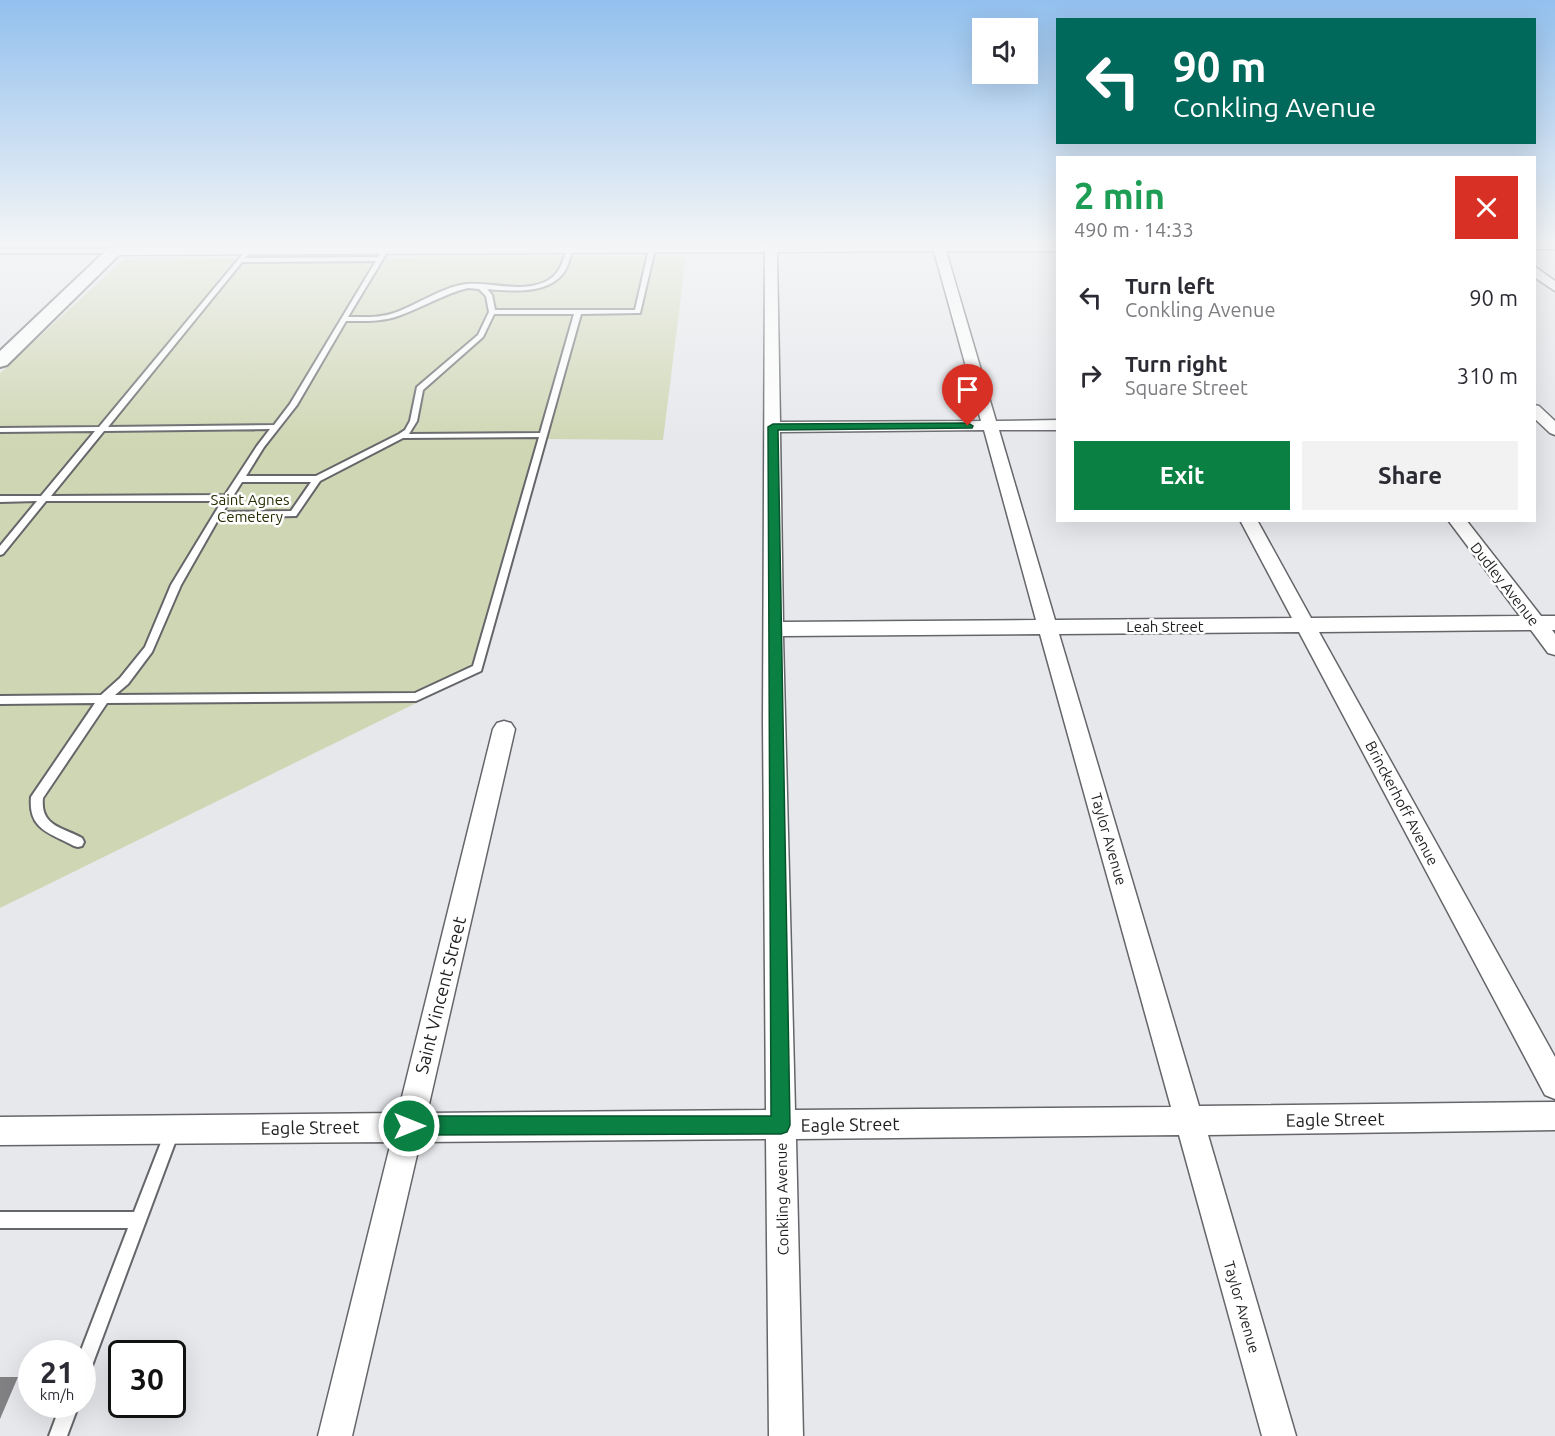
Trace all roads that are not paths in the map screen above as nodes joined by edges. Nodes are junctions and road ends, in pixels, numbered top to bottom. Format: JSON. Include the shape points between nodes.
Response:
{"nodes":[{"id":1,"x":53,"y":310,"type":"edge"},
{"id":2,"x":199,"y":310,"type":"edge"},
{"id":3,"x":349,"y":310,"type":"edge"},
{"id":4,"x":410,"y":310,"type":"edge"},
{"id":5,"x":638,"y":310,"type":"edge"},
{"id":6,"x":772,"y":310,"type":"edge"},
{"id":7,"x":958,"y":310,"type":"edge"},
{"id":8,"x":492,"y":312,"type":"joint"},
{"id":9,"x":578,"y":312,"type":"junction"},
{"id":10,"x":344,"y":319,"type":"junction"},
{"id":11,"x":0,"y":361,"type":"edge"},
{"id":12,"x":1536,"y":411,"type":"edge"},
{"id":13,"x":991,"y":425,"type":"junction"},
{"id":14,"x":1056,"y":425,"type":"edge"},
{"id":15,"x":1548,"y":425,"type":"edge"},
{"id":16,"x":773,"y":427,"type":"junction"},
{"id":17,"x":274,"y":428,"type":"junction"},
{"id":18,"x":101,"y":429,"type":"junction"},
{"id":19,"x":0,"y":430,"type":"edge"},
{"id":20,"x":543,"y":435,"type":"junction"},
{"id":21,"x":402,"y":436,"type":"junction"},
{"id":22,"x":240,"y":479,"type":"junction"},
{"id":23,"x":317,"y":479,"type":"junction"},
{"id":24,"x":228,"y":498,"type":"junction"},
{"id":25,"x":0,"y":499,"type":"edge"},
{"id":26,"x":44,"y":499,"type":"junction"},
{"id":27,"x":217,"y":515,"type":"junction"},
{"id":28,"x":1249,"y":522,"type":"edge"},
{"id":29,"x":1458,"y":522,"type":"edge"},
{"id":30,"x":0,"y":552,"type":"edge"},
{"id":31,"x":1545,"y":623,"type":"edge"},
{"id":32,"x":1049,"y":626,"type":"junction"},
{"id":33,"x":1306,"y":626,"type":"junction"},
{"id":34,"x":774,"y":629,"type":"junction"},
{"id":35,"x":1555,"y":648,"type":"edge"},
{"id":36,"x":104,"y":699,"type":"junction"},
{"id":37,"x":0,"y":700,"type":"edge"},
{"id":38,"x":504,"y":729,"type":"dead end"},
{"id":39,"x":78,"y":842,"type":"dead end"},
{"id":40,"x":1555,"y":1085,"type":"edge"},
{"id":41,"x":1555,"y":1116,"type":"edge"},
{"id":42,"x":1190,"y":1121,"type":"junction"},
{"id":43,"x":781,"y":1125,"type":"junction"},
{"id":44,"x":409,"y":1126,"type":"junction"},
{"id":45,"x":173,"y":1129,"type":"junction"},
{"id":46,"x":0,"y":1131,"type":"edge"},
{"id":47,"x":0,"y":1220,"type":"edge"},
{"id":48,"x":139,"y":1220,"type":"junction"},
{"id":49,"x":94,"y":1340,"type":"edge"},
{"id":50,"x":65,"y":1418,"type":"edge"},
{"id":51,"x":58,"y":1436,"type":"edge"},
{"id":52,"x":335,"y":1436,"type":"edge"},
{"id":53,"x":786,"y":1436,"type":"edge"},
{"id":54,"x":1279,"y":1436,"type":"edge"}],
"edges":[{"from":1,"to":11,"type":"street"},
{"from":2,"to":18,"type":"lane"},
{"from":3,"to":10,"type":"lane"},
{"from":4,"to":10,"type":"lane","via":[[393,316]]},
{"from":5,"to":9,"type":"lane"},
{"from":6,"to":16,"type":"street","name":"Conkling Avenue"},
{"from":7,"to":13,"type":"street","name":"Taylor Avenue"},
{"from":8,"to":9,"type":"lane"},
{"from":8,"to":21,"type":"lane","via":[[482,336],[420,389],[415,421]]},
{"from":9,"to":20,"type":"lane"},
{"from":10,"to":17,"type":"lane"},
{"from":12,"to":15,"type":"street"},
{"from":13,"to":14,"type":"street"},
{"from":13,"to":16,"type":"street"},
{"from":13,"to":32,"type":"street","name":"Taylor Avenue"},
{"from":16,"to":34,"type":"street","name":"Conkling Avenue"},
{"from":17,"to":18,"type":"lane"},
{"from":17,"to":22,"type":"lane"},
{"from":18,"to":19,"type":"lane"},
{"from":18,"to":26,"type":"lane"},
{"from":20,"to":21,"type":"lane"},
{"from":20,"to":36,"type":"lane","via":[[477,668],[416,697]]},
{"from":21,"to":23,"type":"lane"},
{"from":22,"to":23,"type":"lane"},
{"from":22,"to":24,"type":"lane"},
{"from":23,"to":27,"type":"lane","via":[[293,514]]},
{"from":24,"to":26,"type":"lane"},
{"from":24,"to":27,"type":"lane"},
{"from":25,"to":26,"type":"lane"},
{"from":26,"to":30,"type":"lane"},
{"from":27,"to":36,"type":"lane","via":[[176,585],[149,649]]},
{"from":28,"to":33,"type":"street","name":"Brinckerhoff Avenue"},
{"from":29,"to":31,"type":"street","name":"Dudley Avenue"},
{"from":31,"to":33,"type":"street","name":"Leah Street"},
{"from":31,"to":35,"type":"street","name":"Dudley Avenue"},
{"from":32,"to":33,"type":"street","name":"Leah Street"},
{"from":32,"to":34,"type":"street","name":"Leah Street"},
{"from":32,"to":42,"type":"street","name":"Taylor Avenue"},
{"from":33,"to":40,"type":"street","name":"Brinckerhoff Avenue"},
{"from":34,"to":43,"type":"street","name":"Conkling Avenue"},
{"from":36,"to":37,"type":"lane"},
{"from":36,"to":39,"type":"lane","via":[[37,796],[34,809],[42,825]]},
{"from":38,"to":44,"type":"street","name":"Saint Vincent Street"},
{"from":41,"to":42,"type":"street","name":"Eagle Street"},
{"from":42,"to":43,"type":"street","name":"Eagle Street"},
{"from":42,"to":54,"type":"street","name":"Taylor Avenue"},
{"from":43,"to":44,"type":"street","name":"Eagle Street"},
{"from":43,"to":53,"type":"street","name":"Conkling Avenue"},
{"from":44,"to":45,"type":"street","name":"Eagle Street"},
{"from":44,"to":52,"type":"street","name":"Saint Vincent Street"},
{"from":45,"to":46,"type":"street","name":"Eagle Street"},
{"from":45,"to":48,"type":"lane"},
{"from":47,"to":48,"type":"lane"},
{"from":48,"to":49,"type":"lane"},
{"from":50,"to":51,"type":"lane"}]}
